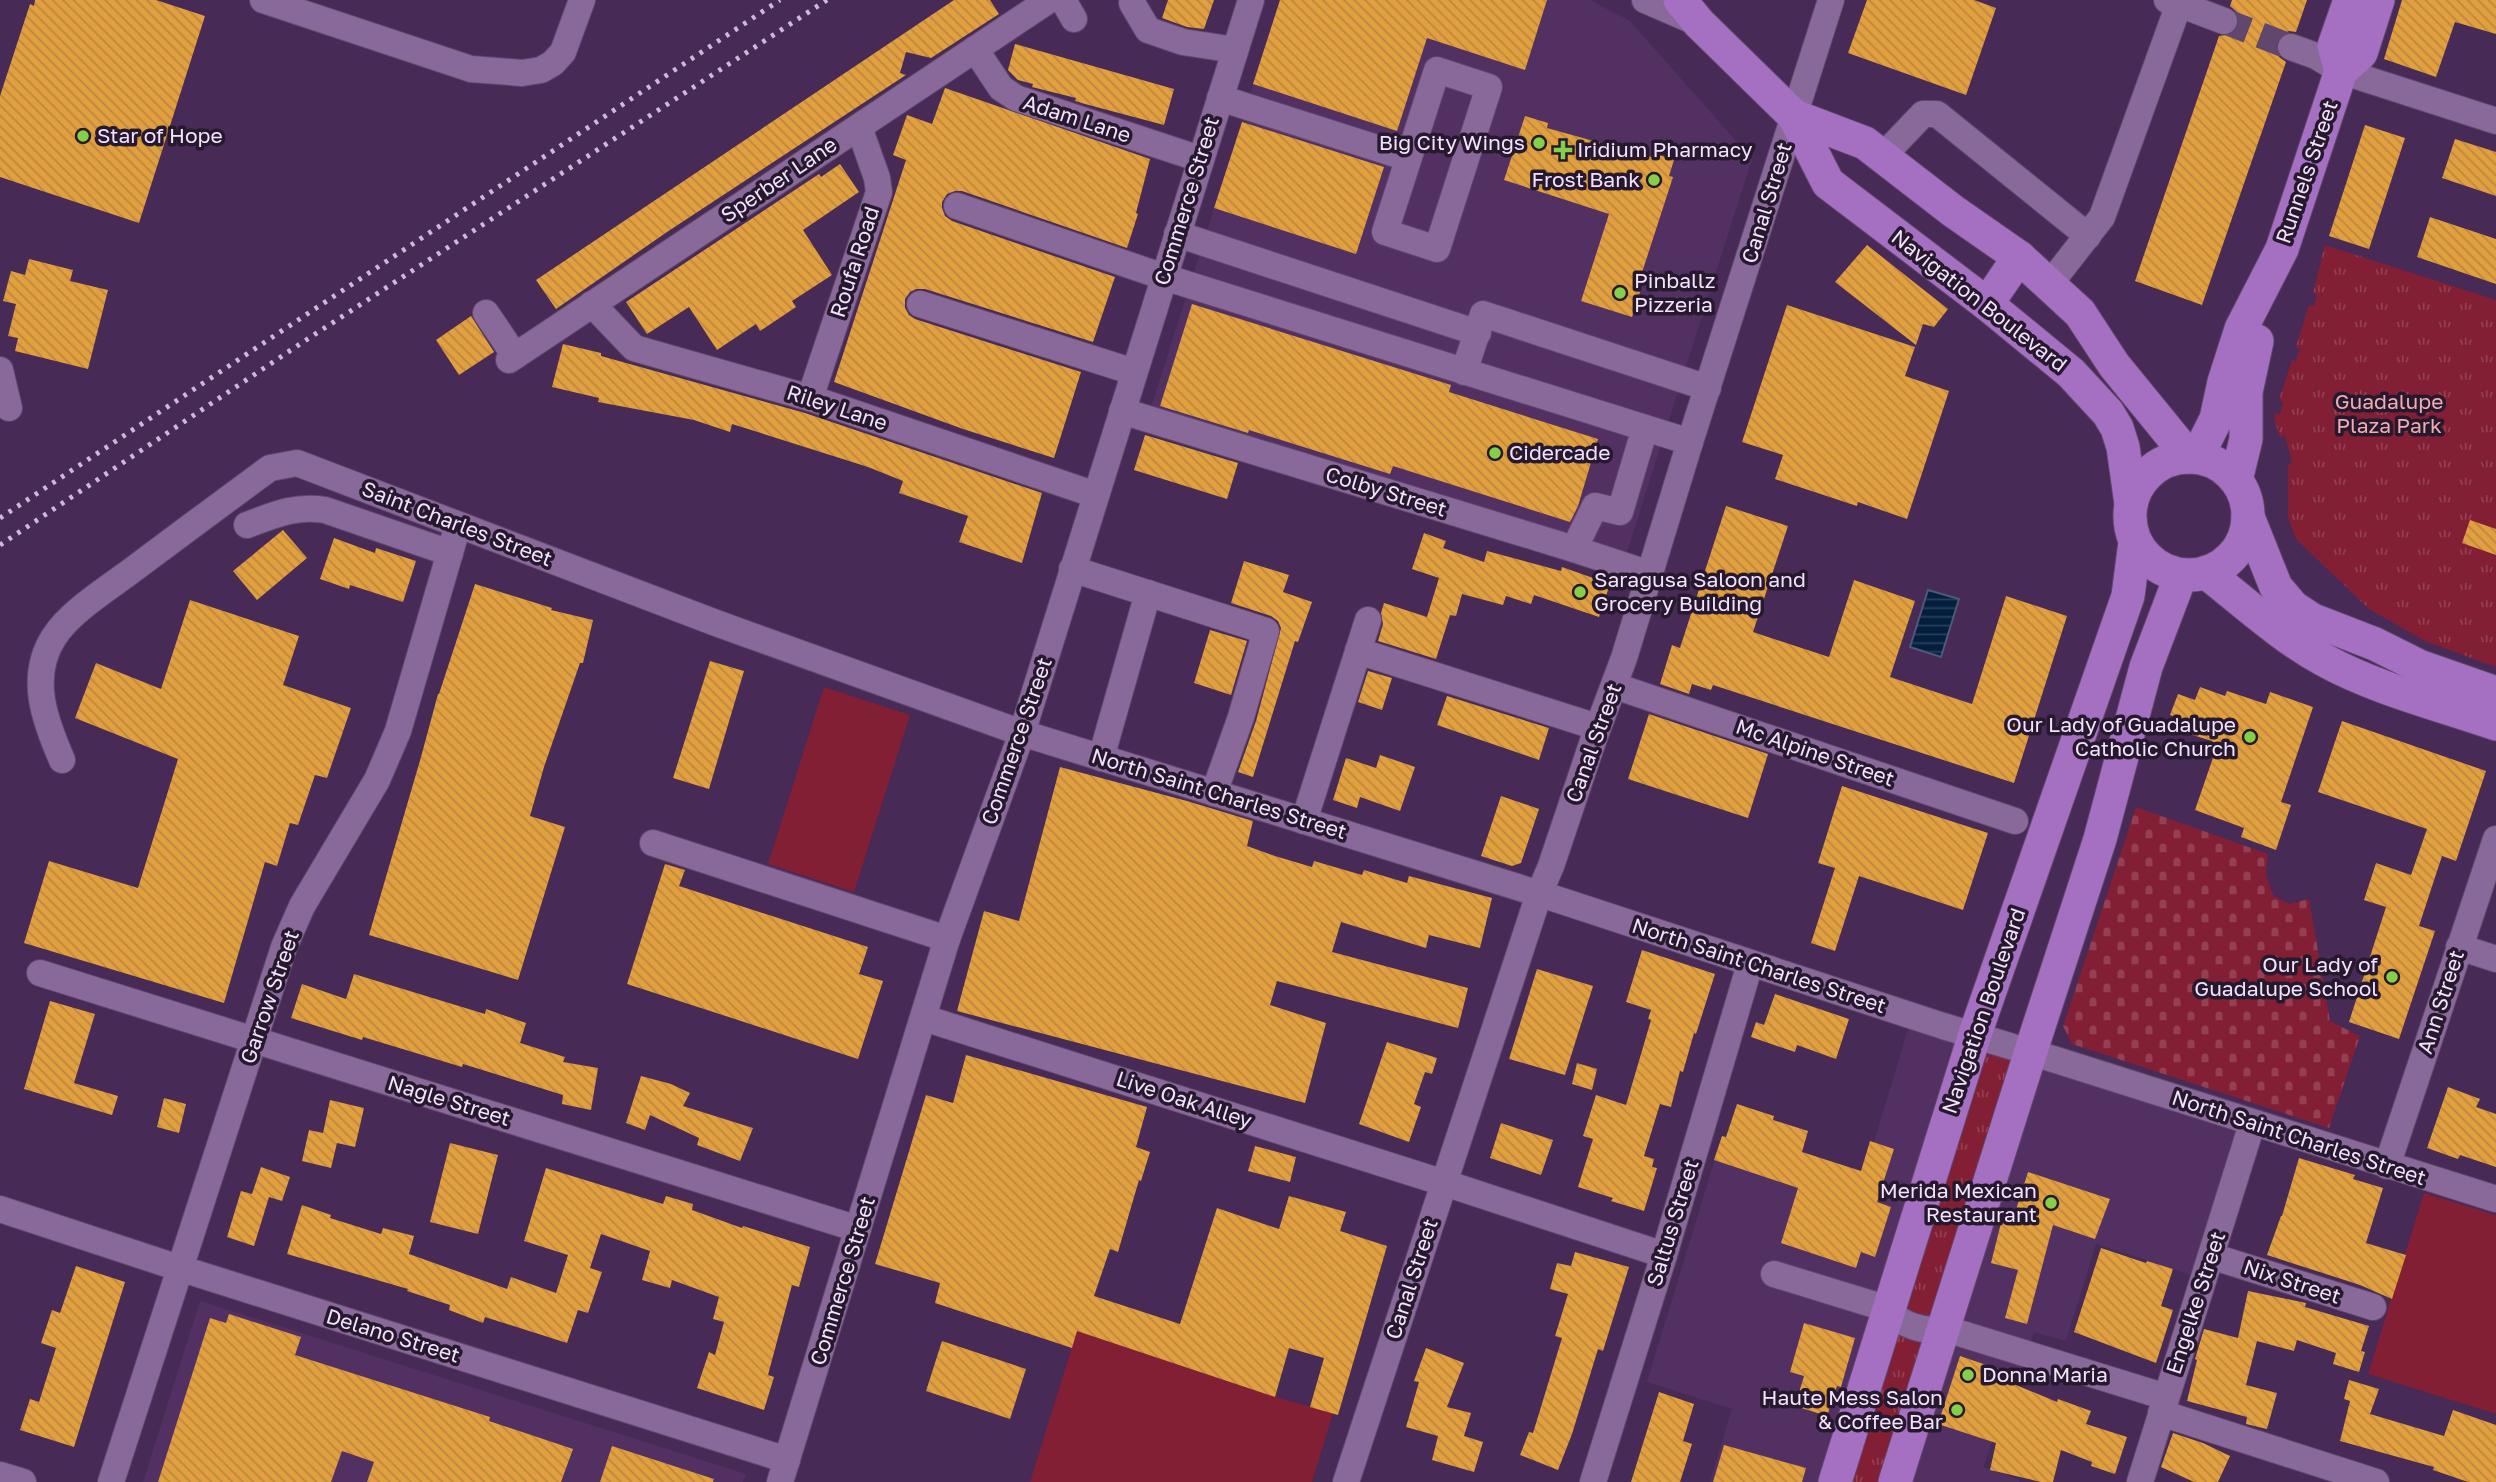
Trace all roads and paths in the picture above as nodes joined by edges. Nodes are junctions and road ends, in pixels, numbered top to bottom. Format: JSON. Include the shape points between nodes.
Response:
{"nodes":[{"id":1,"x":262,"y":0,"type":"edge"},
{"id":2,"x":582,"y":0,"type":"edge"},
{"id":3,"x":1049,"y":0,"type":"edge"},
{"id":4,"x":1133,"y":0,"type":"edge"},
{"id":5,"x":1251,"y":0,"type":"edge"},
{"id":6,"x":1645,"y":0,"type":"edge"},
{"id":7,"x":1831,"y":0,"type":"edge"},
{"id":8,"x":2350,"y":0,"type":"edge"},
{"id":9,"x":2378,"y":0,"type":"edge"},
{"id":10,"x":2173,"y":2,"type":"edge"},
{"id":11,"x":1689,"y":12,"type":"edge"},
{"id":12,"x":2224,"y":22,"type":"tunnel mouth"},
{"id":13,"x":2291,"y":47,"type":"tunnel mouth"},
{"id":14,"x":975,"y":49,"type":"junction"},
{"id":15,"x":1235,"y":50,"type":"junction"},
{"id":16,"x":2341,"y":71,"type":"junction"},
{"id":17,"x":1220,"y":98,"type":"junction"},
{"id":18,"x":1794,"y":116,"type":"junction"},
{"id":19,"x":2496,"y":121,"type":"edge"},
{"id":20,"x":859,"y":127,"type":"junction"},
{"id":21,"x":1882,"y":157,"type":"junction"},
{"id":22,"x":1408,"y":158,"type":"junction"},
{"id":23,"x":1200,"y":159,"type":"junction"},
{"id":24,"x":957,"y":206,"type":"dead end"},
{"id":25,"x":1177,"y":234,"type":"junction"},
{"id":26,"x":2088,"y":236,"type":"junction"},
{"id":27,"x":2019,"y":257,"type":"junction"},
{"id":28,"x":2269,"y":273,"type":"junction"},
{"id":29,"x":1164,"y":277,"type":"junction"},
{"id":30,"x":2049,"y":285,"type":"junction"},
{"id":31,"x":592,"y":304,"type":"junction"},
{"id":32,"x":920,"y":304,"type":"dead end"},
{"id":33,"x":1987,"y":304,"type":"junction"},
{"id":34,"x":486,"y":313,"type":"dead end"},
{"id":35,"x":1480,"y":324,"type":"junction"},
{"id":36,"x":0,"y":370,"type":"edge"},
{"id":37,"x":1134,"y":372,"type":"junction"},
{"id":38,"x":1464,"y":372,"type":"junction"},
{"id":39,"x":1708,"y":388,"type":"junction"},
{"id":40,"x":810,"y":398,"type":"junction"},
{"id":41,"x":9,"y":408,"type":"dead end"},
{"id":42,"x":1122,"y":411,"type":"junction"},
{"id":43,"x":1645,"y":428,"type":"junction"},
{"id":44,"x":1690,"y":442,"type":"junction"},
{"id":45,"x":2193,"y":457,"type":"junction"},
{"id":46,"x":2236,"y":480,"type":"junction"},
{"id":47,"x":1096,"y":495,"type":"junction"},
{"id":48,"x":2131,"y":505,"type":"junction"},
{"id":49,"x":2248,"y":517,"type":"junction"},
{"id":50,"x":247,"y":525,"type":"dead end"},
{"id":51,"x":458,"y":525,"type":"junction"},
{"id":52,"x":2136,"y":542,"type":"junction"},
{"id":53,"x":1574,"y":549,"type":"junction"},
{"id":54,"x":450,"y":553,"type":"junction"},
{"id":55,"x":1072,"y":569,"type":"junction"},
{"id":56,"x":2194,"y":574,"type":"junction"},
{"id":57,"x":1650,"y":575,"type":"junction"},
{"id":58,"x":1148,"y":593,"type":"junction"},
{"id":59,"x":1368,"y":620,"type":"dead end"},
{"id":60,"x":1358,"y":651,"type":"junction"},
{"id":61,"x":1615,"y":686,"type":"junction"},
{"id":62,"x":2496,"y":693,"type":"edge"},
{"id":63,"x":2496,"y":724,"type":"edge"},
{"id":64,"x":1597,"y":727,"type":"junction"},
{"id":65,"x":1022,"y":733,"type":"junction"},
{"id":66,"x":1101,"y":758,"type":"junction"},
{"id":67,"x":62,"y":760,"type":"dead end"},
{"id":68,"x":1214,"y":793,"type":"junction"},
{"id":69,"x":1304,"y":821,"type":"junction"},
{"id":70,"x":2015,"y":821,"type":"dead end"},
{"id":71,"x":2496,"y":839,"type":"edge"},
{"id":72,"x":653,"y":843,"type":"dead end"},
{"id":73,"x":1539,"y":894,"type":"junction"},
{"id":74,"x":947,"y":939,"type":"junction"},
{"id":75,"x":2459,"y":947,"type":"junction"},
{"id":76,"x":2496,"y":959,"type":"edge"},
{"id":77,"x":1750,"y":964,"type":"junction"},
{"id":78,"x":40,"y":973,"type":"dead end"},
{"id":79,"x":924,"y":1018,"type":"junction"},
{"id":80,"x":1975,"y":1034,"type":"junction"},
{"id":81,"x":255,"y":1041,"type":"junction"},
{"id":82,"x":2031,"y":1052,"type":"junction"},
{"id":83,"x":2252,"y":1124,"type":"junction"},
{"id":84,"x":2387,"y":1166,"type":"junction"},
{"id":85,"x":1443,"y":1183,"type":"junction"},
{"id":86,"x":2496,"y":1199,"type":"edge"},
{"id":87,"x":0,"y":1209,"type":"edge"},
{"id":88,"x":858,"y":1229,"type":"junction"},
{"id":89,"x":1664,"y":1255,"type":"junction"},
{"id":90,"x":2211,"y":1256,"type":"junction"},
{"id":91,"x":179,"y":1268,"type":"junction"},
{"id":92,"x":1774,"y":1274,"type":"dead end"},
{"id":93,"x":2373,"y":1307,"type":"dead end"},
{"id":94,"x":1888,"y":1310,"type":"junction"},
{"id":95,"x":1944,"y":1328,"type":"junction"},
{"id":96,"x":2164,"y":1405,"type":"junction"},
{"id":97,"x":784,"y":1471,"type":"edge"},
{"id":98,"x":0,"y":1475,"type":"edge"},
{"id":99,"x":23,"y":1482,"type":"edge"},
{"id":100,"x":111,"y":1482,"type":"edge"},
{"id":101,"x":1346,"y":1482,"type":"edge"},
{"id":102,"x":1593,"y":1482,"type":"edge"},
{"id":103,"x":1835,"y":1482,"type":"edge"},
{"id":104,"x":1895,"y":1482,"type":"edge"},
{"id":105,"x":2140,"y":1482,"type":"edge"},
{"id":106,"x":2376,"y":1482,"type":"edge"}],
"edges":[{"from":1,"to":2,"type":"street","via":[[471,69],[522,73],[541,70],[563,52]]},
{"from":3,"to":14,"type":"street","name":"Sperber Lane"},
{"from":4,"to":15,"type":"street","via":[[1148,30],[1183,42]]},
{"from":5,"to":15,"type":"street","name":"Commerce Street"},
{"from":6,"to":11,"type":"street"},
{"from":7,"to":18,"type":"street","name":"Canal Street"},
{"from":8,"to":16,"type":"main road","name":"Runnels Street","via":[[2334,46]]},
{"from":9,"to":16,"type":"main road","name":"Runnels Street","via":[[2361,53]]},
{"from":10,"to":12,"type":"street"},
{"from":10,"to":26,"type":"street","via":[[2102,217]]},
{"from":11,"to":18,"type":"main road","name":"Navigation Boulevard"},
{"from":13,"to":16,"type":"street"},
{"from":14,"to":20,"type":"street","name":"Sperber Lane"},
{"from":14,"to":23,"type":"street","name":"Adam Lane","via":[[1001,88],[1016,99]]},
{"from":15,"to":17,"type":"street","name":"Commerce Street"},
{"from":16,"to":19,"type":"street"},
{"from":16,"to":28,"type":"main road","name":"Runnels Street","via":[[2282,249]]},
{"from":17,"to":22,"type":"street"},
{"from":17,"to":23,"type":"street","name":"Commerce Street"},
{"from":18,"to":21,"type":"main road","name":"Navigation Boulevard","via":[[1864,143]]},
{"from":18,"to":33,"type":"main road","name":"Navigation Boulevard","via":[[1828,183]]},
{"from":18,"to":39,"type":"street","name":"Canal Street"},
{"from":20,"to":31,"type":"street","name":"Sperber Lane"},
{"from":20,"to":40,"type":"street","name":"Roufa Road","via":[[879,192]]},
{"from":21,"to":26,"type":"street","via":[[1923,114],[1937,114]]},
{"from":21,"to":27,"type":"main road","name":"Navigation Boulevard"},
{"from":22,"to":22,"type":"street","via":[[1437,70],[1489,88],[1437,249],[1385,232]]},
{"from":23,"to":25,"type":"street","name":"Commerce Street"},
{"from":24,"to":29,"type":"street"},
{"from":25,"to":29,"type":"street","name":"Commerce Street"},
{"from":25,"to":35,"type":"street"},
{"from":26,"to":30,"type":"street"},
{"from":27,"to":30,"type":"main road","name":"Navigation Boulevard"},
{"from":27,"to":33,"type":"main road"},
{"from":28,"to":45,"type":"main road","name":"Runnels Street","via":[[2241,329],[2216,418]]},
{"from":28,"to":46,"type":"main road","name":"Runnels Street","via":[[2246,392],[2246,439]]},
{"from":29,"to":37,"type":"street","name":"Commerce Street"},
{"from":29,"to":38,"type":"street"},
{"from":30,"to":45,"type":"main road","name":"Navigation Boulevard","via":[[2080,313],[2114,365]]},
{"from":31,"to":34,"type":"street","name":"Sperber Lane","via":[[512,358]]},
{"from":31,"to":40,"type":"street","name":"Riley Lane","via":[[634,348]]},
{"from":32,"to":37,"type":"street"},
{"from":33,"to":48,"type":"main road","name":"Navigation Boulevard","via":[[2071,373],[2108,412],[2123,447]]},
{"from":35,"to":38,"type":"street"},
{"from":35,"to":39,"type":"street"},
{"from":36,"to":41,"type":"street"},
{"from":37,"to":42,"type":"street","name":"Commerce Street"},
{"from":38,"to":43,"type":"street"},
{"from":39,"to":44,"type":"street","name":"Canal Street"},
{"from":40,"to":47,"type":"street","name":"Riley Lane"},
{"from":42,"to":47,"type":"street","name":"Commerce Street"},
{"from":42,"to":53,"type":"street","name":"Colby Street"},
{"from":43,"to":44,"type":"street"},
{"from":43,"to":53,"type":"street","via":[[1620,512],[1595,506]]},
{"from":44,"to":57,"type":"street","name":"Canal Street"},
{"from":45,"to":46,"type":"main road","via":[[2211,461]]},
{"from":45,"to":48,"type":"main road","via":[[2158,465],[2136,489]]},
{"from":46,"to":49,"type":"main road"},
{"from":47,"to":55,"type":"street","name":"Commerce Street"},
{"from":48,"to":52,"type":"main road"},
{"from":49,"to":56,"type":"main road","via":[[2236,551],[2221,567]]},
{"from":49,"to":62,"type":"main road","via":[[2273,580],[2293,607],[2419,666]]},
{"from":50,"to":54,"type":"street","via":[[307,507]]},
{"from":51,"to":54,"type":"street","name":"Garrow Street"},
{"from":51,"to":65,"type":"street","name":"Saint Charles Street"},
{"from":51,"to":67,"type":"street","name":"Saint Charles Street","via":[[298,463],[270,468],[84,606],[54,637],[40,687],[45,722]]},
{"from":52,"to":56,"type":"main road","via":[[2154,565]]},
{"from":52,"to":80,"type":"main road","name":"Navigation Boulevard","via":[[2128,596]]},
{"from":53,"to":57,"type":"street","name":"Colby Street"},
{"from":54,"to":81,"type":"street","name":"Garrow Street","via":[[398,732],[377,780],[302,906],[284,947]]},
{"from":55,"to":58,"type":"street"},
{"from":55,"to":65,"type":"street","name":"Commerce Street"},
{"from":56,"to":63,"type":"main road","via":[[2327,662]]},
{"from":56,"to":82,"type":"main road","via":[[2146,667],[2100,839]]},
{"from":57,"to":61,"type":"street","name":"Canal Street"},
{"from":58,"to":66,"type":"street"},
{"from":58,"to":68,"type":"street","via":[[1266,631]]},
{"from":59,"to":60,"type":"street"},
{"from":60,"to":64,"type":"street"},
{"from":60,"to":69,"type":"street"},
{"from":61,"to":64,"type":"street","name":"Canal Street"},
{"from":61,"to":70,"type":"street","name":"Mc Alpine Street"},
{"from":64,"to":73,"type":"street","name":"Canal Street"},
{"from":65,"to":66,"type":"street","name":"North Saint Charles Street"},
{"from":65,"to":74,"type":"street","name":"Commerce Street"},
{"from":66,"to":68,"type":"street","name":"North Saint Charles Street"},
{"from":68,"to":69,"type":"street","name":"North Saint Charles Street"},
{"from":69,"to":73,"type":"street","name":"North Saint Charles Street"},
{"from":71,"to":75,"type":"street","name":"Ann Street"},
{"from":72,"to":74,"type":"street"},
{"from":73,"to":77,"type":"street","name":"North Saint Charles Street"},
{"from":73,"to":85,"type":"street","name":"Canal Street"},
{"from":74,"to":79,"type":"street","name":"Commerce Street"},
{"from":75,"to":76,"type":"street"},
{"from":75,"to":84,"type":"street","name":"Ann Street"},
{"from":77,"to":80,"type":"street","name":"North Saint Charles Street"},
{"from":77,"to":89,"type":"street","name":"Saltus Street"},
{"from":78,"to":81,"type":"street","name":"Nagle Street"},
{"from":79,"to":85,"type":"street","name":"Live Oak Alley"},
{"from":79,"to":88,"type":"street","name":"Commerce Street"},
{"from":80,"to":82,"type":"street","name":"North Saint Charles Street"},
{"from":80,"to":94,"type":"main road","name":"Navigation Boulevard"},
{"from":81,"to":88,"type":"street","name":"Nagle Street"},
{"from":81,"to":91,"type":"street","name":"Garrow Street"},
{"from":82,"to":83,"type":"street","name":"North Saint Charles Street"},
{"from":82,"to":95,"type":"main road"},
{"from":83,"to":84,"type":"street","name":"North Saint Charles Street"},
{"from":83,"to":90,"type":"street","name":"Engelke Street"},
{"from":84,"to":86,"type":"street","name":"North Saint Charles Street"},
{"from":85,"to":89,"type":"street","name":"Live Oak Alley"},
{"from":85,"to":101,"type":"street","name":"Canal Street"},
{"from":87,"to":91,"type":"street","name":"Delano Street"},
{"from":88,"to":97,"type":"street","name":"Commerce Street"},
{"from":89,"to":102,"type":"street","name":"Saltus Street"},
{"from":90,"to":93,"type":"street","name":"Nix Street"},
{"from":90,"to":96,"type":"street","name":"Engelke Street"},
{"from":91,"to":97,"type":"street","name":"Delano Street"},
{"from":91,"to":100,"type":"street","name":"Garrow Street"},
{"from":92,"to":94,"type":"street"},
{"from":94,"to":95,"type":"street","via":[[1902,1303],[1937,1314]]},
{"from":94,"to":103,"type":"main road","name":"Navigation Boulevard"},
{"from":95,"to":96,"type":"street"},
{"from":95,"to":104,"type":"main road"},
{"from":96,"to":105,"type":"street","name":"Engelke Street"},
{"from":96,"to":106,"type":"street"},
{"from":98,"to":99,"type":"street"}]}
